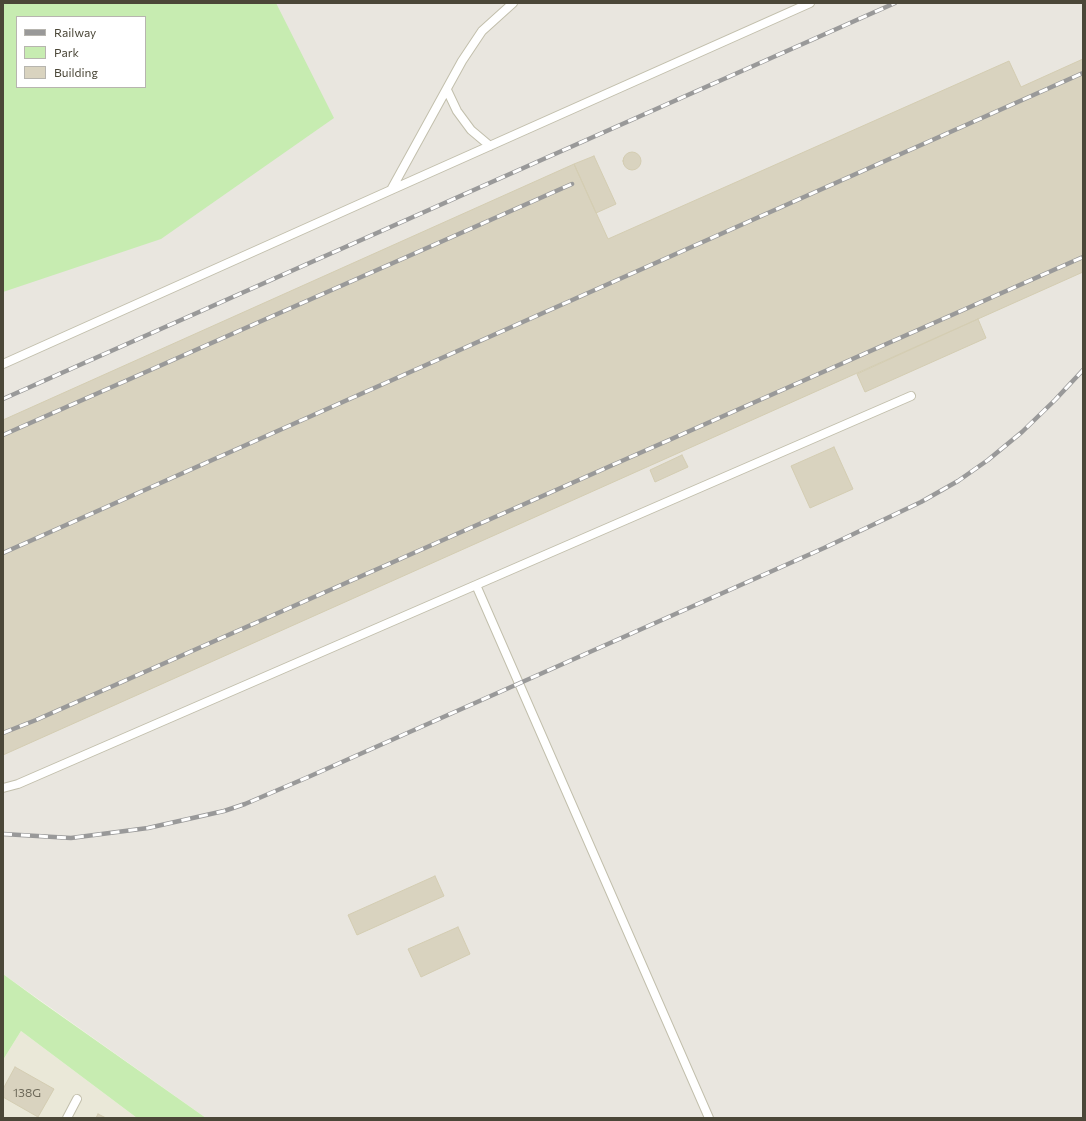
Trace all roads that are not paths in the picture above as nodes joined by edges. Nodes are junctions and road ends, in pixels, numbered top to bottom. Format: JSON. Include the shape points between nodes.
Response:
{"nodes":[{"id":1,"x":513,"y":3,"type":"edge"},
{"id":2,"x":810,"y":3,"type":"edge"},
{"id":3,"x":447,"y":90,"type":"junction"},
{"id":4,"x":490,"y":146,"type":"junction"},
{"id":5,"x":391,"y":190,"type":"junction"},
{"id":6,"x":3,"y":364,"type":"edge"},
{"id":7,"x":911,"y":396,"type":"dead end"},
{"id":8,"x":476,"y":585,"type":"junction"},
{"id":9,"x":3,"y":788,"type":"edge"},
{"id":10,"x":77,"y":1099,"type":"dead end"},
{"id":11,"x":66,"y":1118,"type":"edge"},
{"id":12,"x":709,"y":1118,"type":"edge"}],
"edges":[{"from":1,"to":3,"type":"lane","via":[[482,31]]},
{"from":2,"to":4,"type":"lane"},
{"from":3,"to":4,"type":"lane","via":[[457,111],[471,130]]},
{"from":3,"to":5,"type":"lane"},
{"from":4,"to":5,"type":"lane"},
{"from":5,"to":6,"type":"lane"},
{"from":7,"to":8,"type":"lane"},
{"from":8,"to":9,"type":"lane","via":[[18,784]]},
{"from":8,"to":12,"type":"lane"},
{"from":10,"to":11,"type":"lane"}]}
